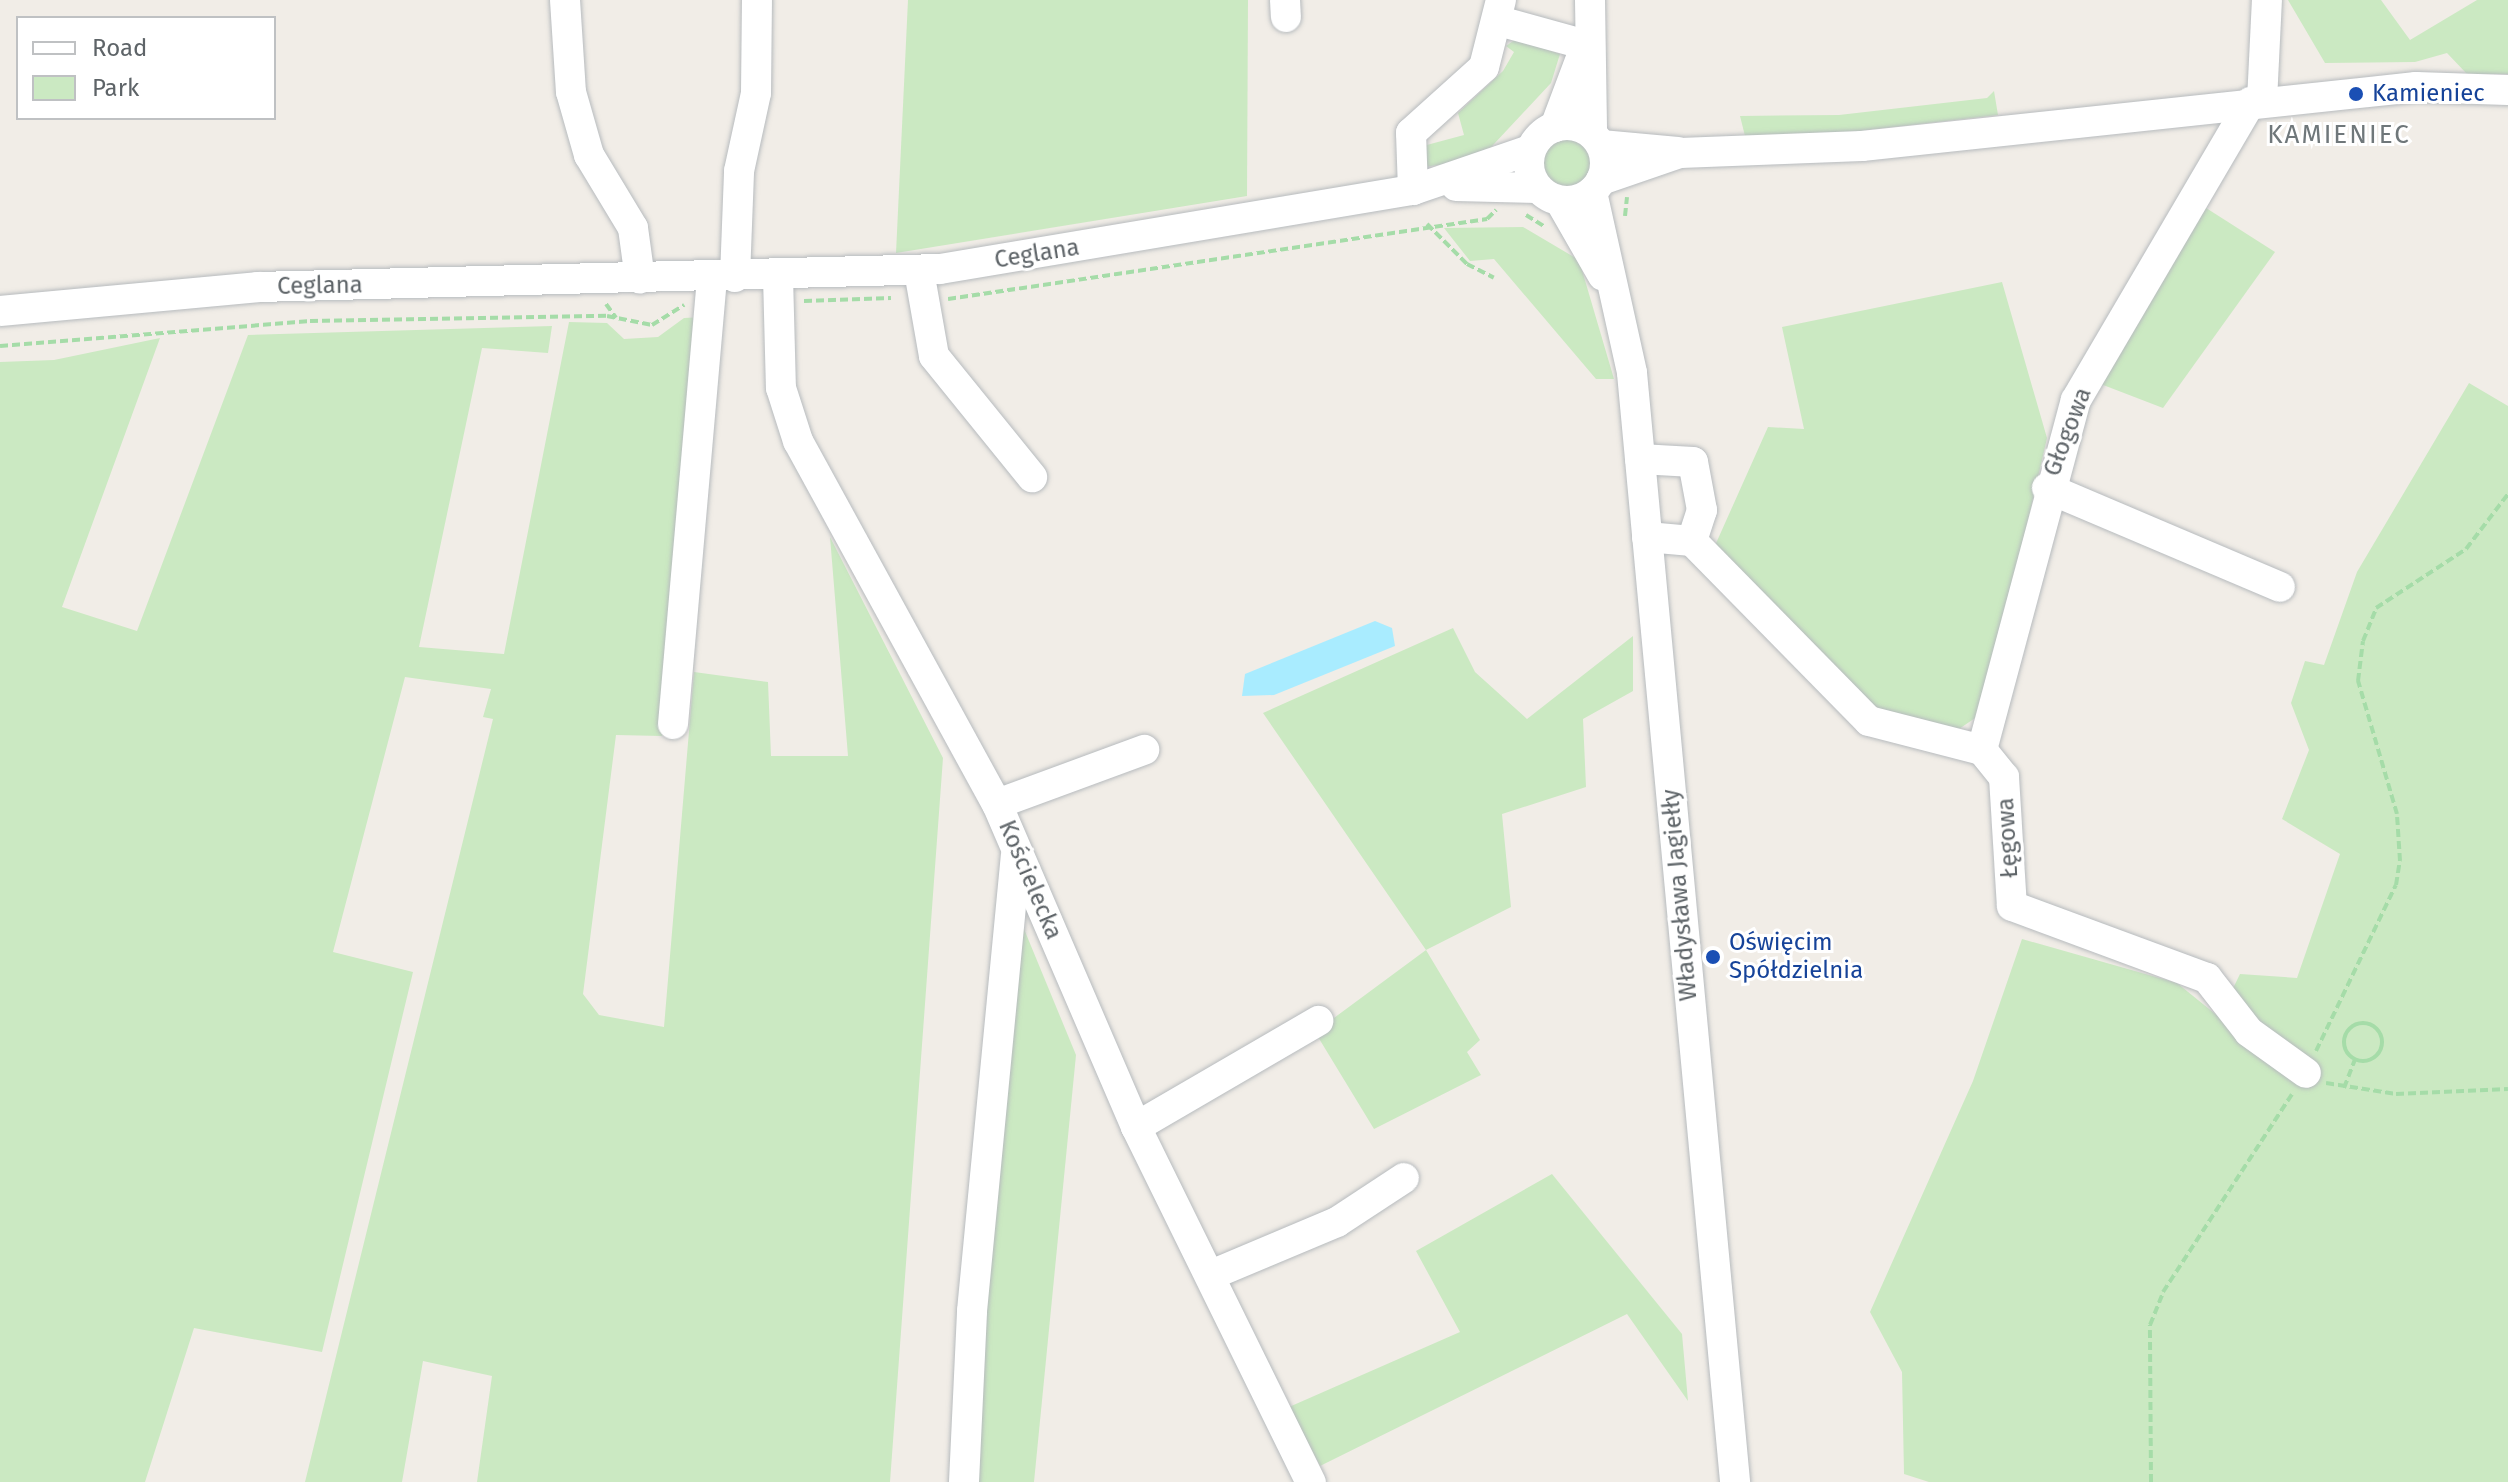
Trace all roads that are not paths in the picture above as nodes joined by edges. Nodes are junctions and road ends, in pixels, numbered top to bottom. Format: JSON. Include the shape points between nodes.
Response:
{"nodes":[{"id":1,"x":565,"y":0,"type":"edge"},
{"id":2,"x":757,"y":0,"type":"edge"},
{"id":3,"x":1590,"y":0,"type":"edge"},
{"id":4,"x":2267,"y":0,"type":"edge"},
{"id":5,"x":1500,"y":11,"type":"edge"},
{"id":6,"x":1586,"y":45,"type":"junction"},
{"id":7,"x":2508,"y":90,"type":"edge"},
{"id":8,"x":2257,"y":101,"type":"junction"},
{"id":9,"x":1555,"y":127,"type":"junction"},
{"id":10,"x":1596,"y":140,"type":"junction"},
{"id":11,"x":1530,"y":150,"type":"junction"},
{"id":12,"x":1680,"y":153,"type":"junction"},
{"id":13,"x":1597,"y":186,"type":"junction"},
{"id":14,"x":1422,"y":188,"type":"junction"},
{"id":15,"x":1549,"y":194,"type":"junction"},
{"id":16,"x":640,"y":279,"type":"junction"},
{"id":17,"x":920,"y":283,"type":"junction"},
{"id":18,"x":720,"y":286,"type":"junction"},
{"id":19,"x":779,"y":289,"type":"junction"},
{"id":20,"x":1620,"y":308,"type":"junction"},
{"id":21,"x":0,"y":311,"type":"edge"},
{"id":22,"x":1640,"y":459,"type":"junction"},
{"id":23,"x":1032,"y":477,"type":"dead end"},
{"id":24,"x":2047,"y":488,"type":"junction"},
{"id":25,"x":1647,"y":537,"type":"junction"},
{"id":26,"x":1692,"y":541,"type":"junction"},
{"id":27,"x":2280,"y":587,"type":"dead end"},
{"id":28,"x":673,"y":724,"type":"dead end"},
{"id":29,"x":1144,"y":750,"type":"dead end"},
{"id":30,"x":1982,"y":750,"type":"junction"},
{"id":31,"x":997,"y":804,"type":"junction"},
{"id":32,"x":1017,"y":850,"type":"junction"},
{"id":33,"x":1318,"y":1021,"type":"dead end"},
{"id":34,"x":2306,"y":1073,"type":"road end"},
{"id":35,"x":1136,"y":1127,"type":"junction"},
{"id":36,"x":1404,"y":1178,"type":"dead end"},
{"id":37,"x":1211,"y":1275,"type":"junction"},
{"id":38,"x":964,"y":1482,"type":"edge"},
{"id":39,"x":1311,"y":1482,"type":"edge"},
{"id":40,"x":1735,"y":1482,"type":"edge"}],
"edges":[{"from":1,"to":16,"type":"street","via":[[571,92],[589,155],[633,228]]},
{"from":2,"to":18,"type":"street","via":[[756,93]]},
{"from":3,"to":6,"type":"street"},
{"from":4,"to":8,"type":"street"},
{"from":5,"to":6,"type":"street"},
{"from":5,"to":14,"type":"street","via":[[1484,67],[1411,133]]},
{"from":6,"to":9,"type":"street"},
{"from":6,"to":10,"type":"street"},
{"from":7,"to":8,"type":"street","via":[[2416,87]]},
{"from":8,"to":12,"type":"street","via":[[1862,146]]},
{"from":8,"to":24,"type":"street","name":"Głogowa","via":[[2076,400]]},
{"from":9,"to":10,"type":"street"},
{"from":9,"to":11,"type":"street"},
{"from":10,"to":12,"type":"street"},
{"from":10,"to":13,"type":"street","name":"Władysława Jagiełły"},
{"from":11,"to":14,"type":"street","name":"Ceglana"},
{"from":11,"to":15,"type":"street","name":"Władysława Jagiełły"},
{"from":12,"to":13,"type":"street"},
{"from":13,"to":15,"type":"street","name":"Ceglana"},
{"from":13,"to":20,"type":"street","name":"Władysława Jagiełły"},
{"from":14,"to":15,"type":"street","name":"Ceglana"},
{"from":14,"to":17,"type":"street","name":"Ceglana"},
{"from":15,"to":20,"type":"street","name":"Władysława Jagiełły"},
{"from":16,"to":18,"type":"street","name":"Ceglana"},
{"from":16,"to":21,"type":"street","name":"Ceglana","via":[[258,287]]},
{"from":17,"to":19,"type":"street","name":"Ceglana"},
{"from":17,"to":23,"type":"street","via":[[934,356]]},
{"from":18,"to":19,"type":"street","name":"Ceglana"},
{"from":18,"to":28,"type":"street"},
{"from":19,"to":31,"type":"street","name":"Kościelecka","via":[[781,388],[798,441]]},
{"from":20,"to":22,"type":"street","name":"Władysława Jagiełły"},
{"from":22,"to":25,"type":"street","name":"Władysława Jagiełły"},
{"from":22,"to":26,"type":"street","via":[[1693,462],[1702,510]]},
{"from":24,"to":27,"type":"street"},
{"from":24,"to":30,"type":"street","name":"Głogowa"},
{"from":25,"to":26,"type":"street"},
{"from":25,"to":40,"type":"street","name":"Władysława Jagiełły"},
{"from":26,"to":30,"type":"street","via":[[1869,721]]},
{"from":29,"to":31,"type":"street"},
{"from":30,"to":34,"type":"street","name":"Łęgowa","via":[[2004,777],[2012,906],[2207,978],[2249,1032]]},
{"from":31,"to":32,"type":"street","name":"Kościelecka"},
{"from":32,"to":35,"type":"street","name":"Kościelecka"},
{"from":32,"to":38,"type":"street","via":[[972,1311]]},
{"from":33,"to":35,"type":"street"},
{"from":35,"to":37,"type":"street","name":"Kościelecka"},
{"from":36,"to":37,"type":"street","via":[[1337,1222]]},
{"from":37,"to":39,"type":"street","name":"Kościelecka"}]}
